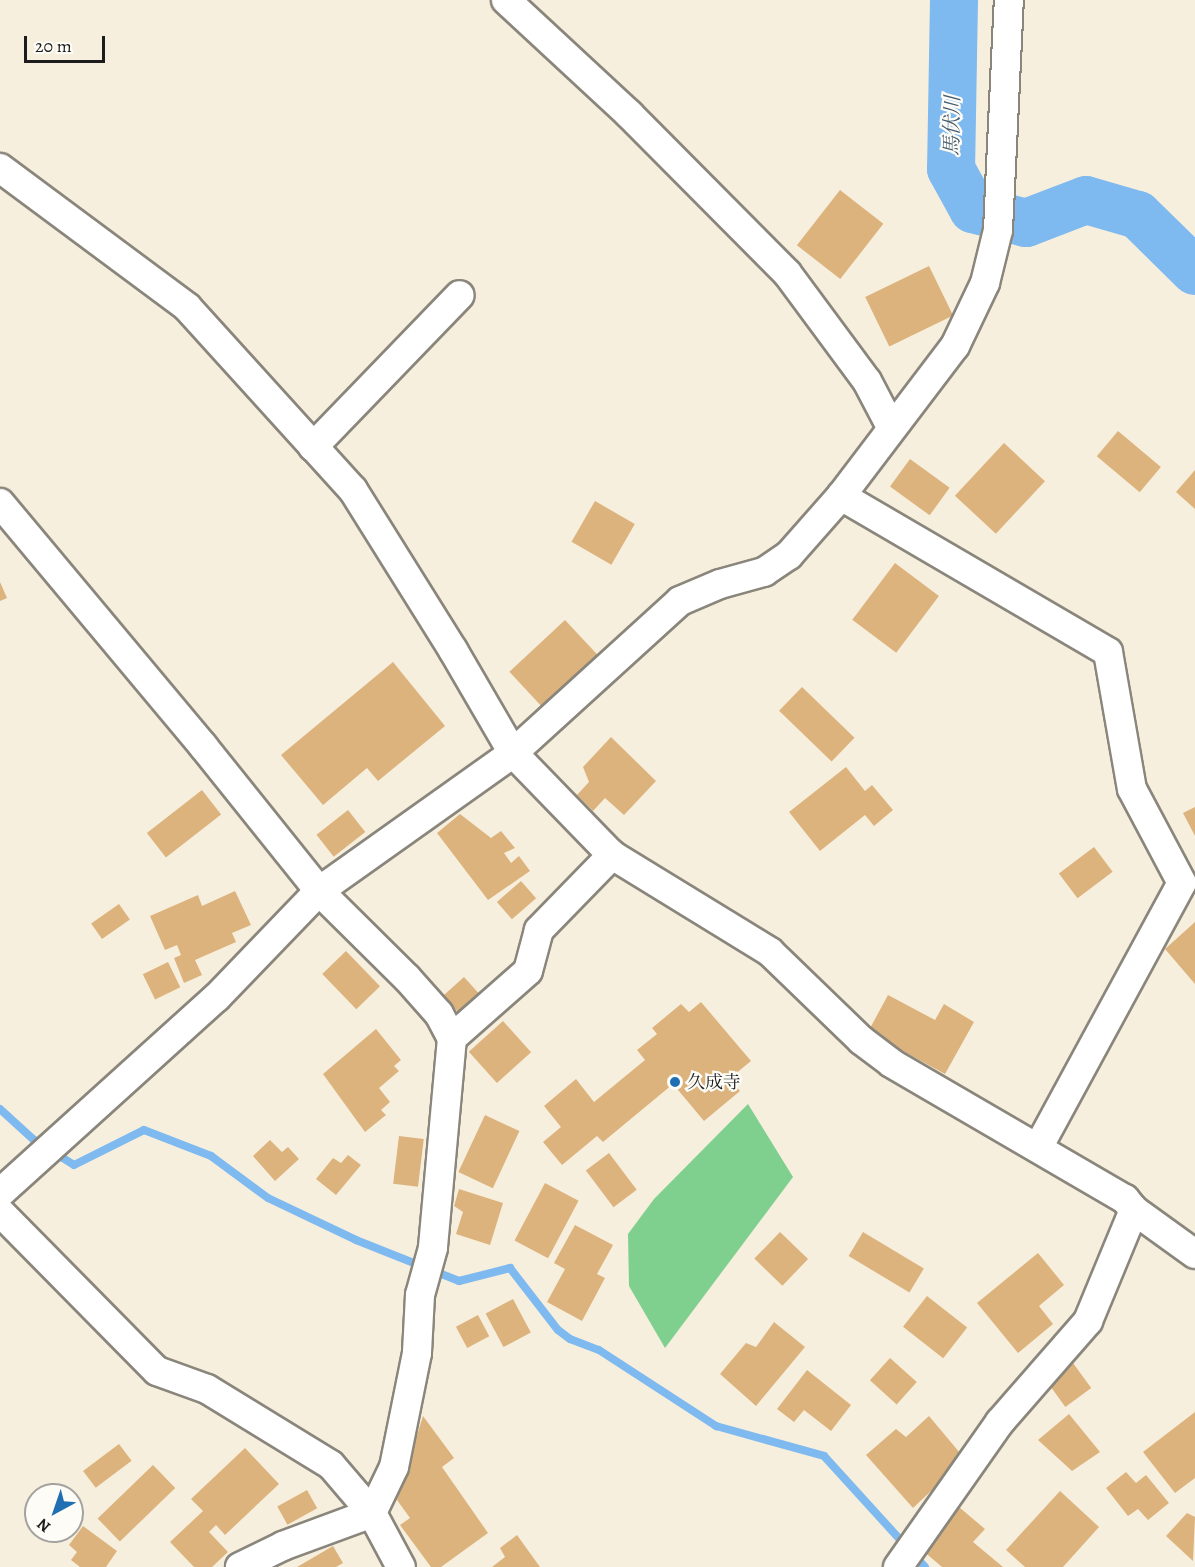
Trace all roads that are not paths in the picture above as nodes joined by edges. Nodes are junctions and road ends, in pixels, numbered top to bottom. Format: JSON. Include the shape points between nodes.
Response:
{"nodes":[{"id":1,"x":506,"y":0,"type":"edge"},
{"id":2,"x":1009,"y":0,"type":"edge"},
{"id":3,"x":0,"y":168,"type":"edge"},
{"id":4,"x":460,"y":295,"type":"dead end"},
{"id":5,"x":891,"y":427,"type":"junction"},
{"id":6,"x":313,"y":447,"type":"junction"},
{"id":7,"x":841,"y":496,"type":"junction"},
{"id":8,"x":0,"y":502,"type":"edge"},
{"id":9,"x":513,"y":753,"type":"junction"},
{"id":10,"x":612,"y":855,"type":"junction"},
{"id":11,"x":1188,"y":884,"type":"edge"},
{"id":12,"x":319,"y":891,"type":"junction"},
{"id":13,"x":452,"y":1038,"type":"junction"},
{"id":14,"x":1039,"y":1146,"type":"junction"},
{"id":15,"x":0,"y":1193,"type":"edge"},
{"id":16,"x":1134,"y":1210,"type":"junction"},
{"id":17,"x":0,"y":1212,"type":"edge"},
{"id":18,"x":1195,"y":1254,"type":"edge"},
{"id":19,"x":372,"y":1513,"type":"junction"},
{"id":20,"x":240,"y":1567,"type":"edge"},
{"id":21,"x":401,"y":1567,"type":"edge"},
{"id":22,"x":898,"y":1567,"type":"edge"}],
"edges":[{"from":1,"to":5,"type":"street","via":[[629,114],[787,273],[867,381]]},
{"from":2,"to":5,"type":"street","via":[[998,230],[985,283],[955,346]]},
{"from":3,"to":6,"type":"street","via":[[187,307]]},
{"from":4,"to":6,"type":"street"},
{"from":5,"to":7,"type":"street"},
{"from":6,"to":9,"type":"street","via":[[353,490]]},
{"from":7,"to":9,"type":"street","via":[[789,555],[764,572],[720,584],[680,601]]},
{"from":7,"to":11,"type":"street","via":[[1108,652],[1132,789]]},
{"from":8,"to":12,"type":"street"},
{"from":9,"to":10,"type":"street"},
{"from":9,"to":12,"type":"street"},
{"from":10,"to":13,"type":"street","via":[[538,930],[528,971]]},
{"from":10,"to":14,"type":"street","via":[[770,952],[861,1040],[891,1063]]},
{"from":11,"to":14,"type":"street"},
{"from":12,"to":13,"type":"street","via":[[407,978],[438,1014]]},
{"from":12,"to":15,"type":"street","via":[[217,997]]},
{"from":13,"to":19,"type":"street","via":[[433,1248],[420,1295],[417,1353],[394,1467]]},
{"from":14,"to":16,"type":"street","via":[[1125,1199]]},
{"from":16,"to":18,"type":"street"},
{"from":16,"to":22,"type":"street","via":[[1088,1320],[1000,1422]]},
{"from":17,"to":19,"type":"street","via":[[157,1371],[216,1394],[331,1465]]},
{"from":19,"to":20,"type":"street","via":[[283,1546]]},
{"from":19,"to":21,"type":"street"}]}
